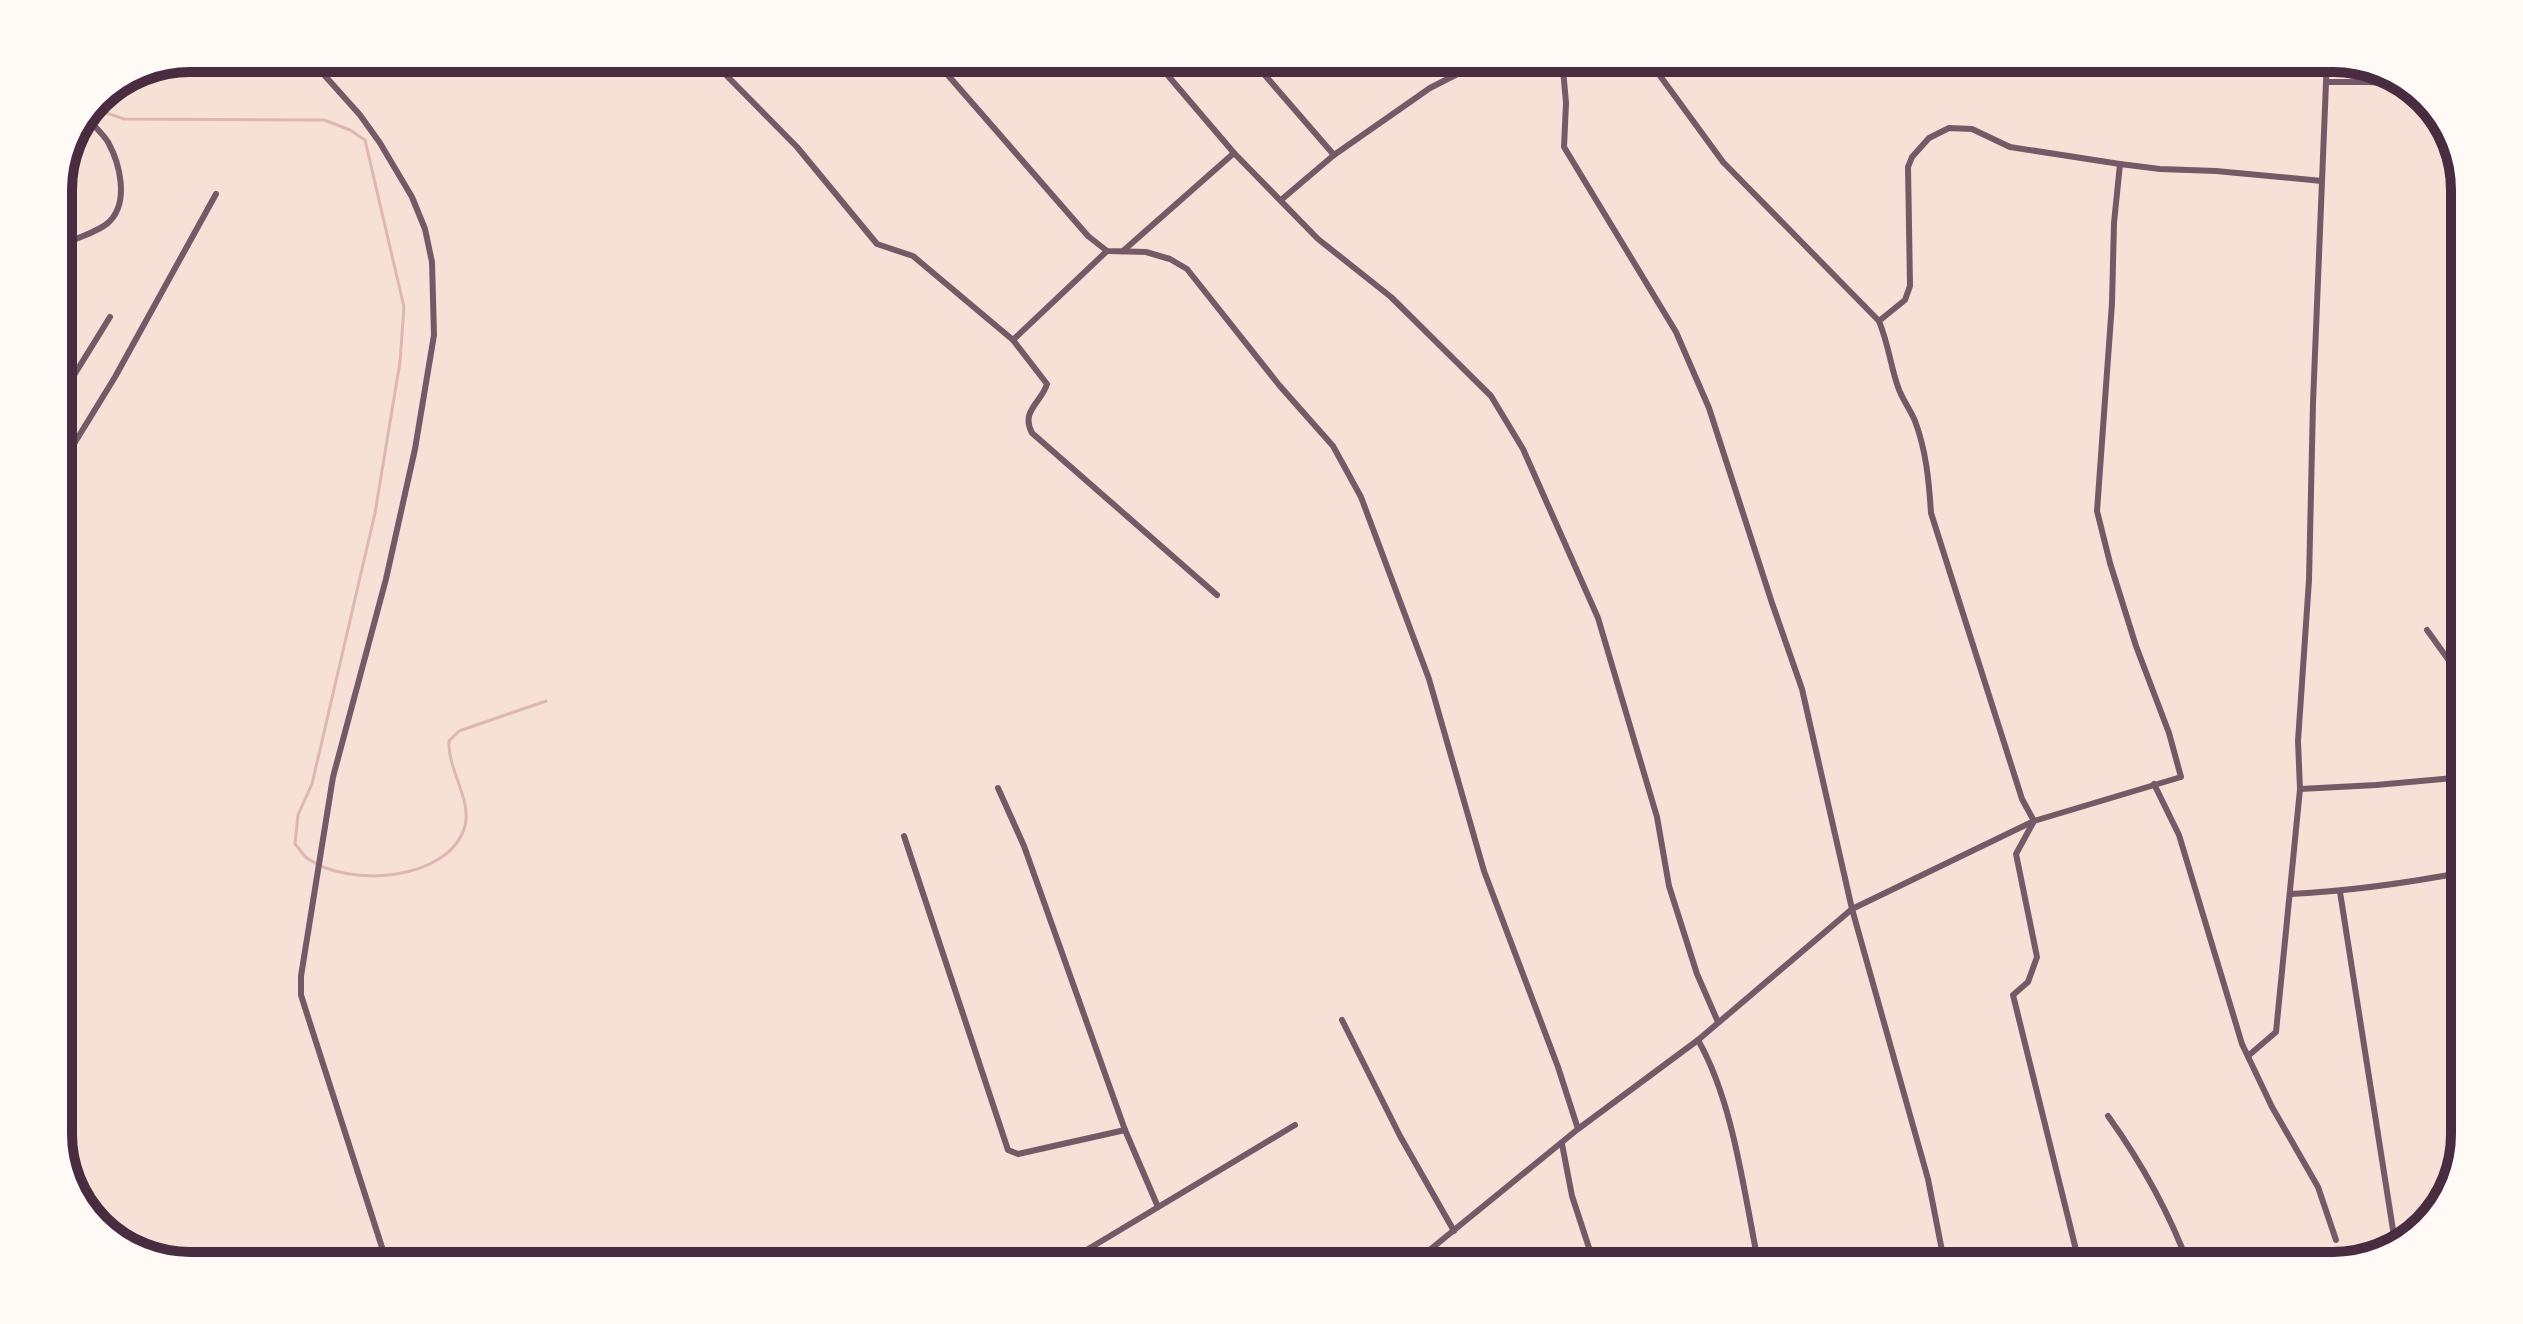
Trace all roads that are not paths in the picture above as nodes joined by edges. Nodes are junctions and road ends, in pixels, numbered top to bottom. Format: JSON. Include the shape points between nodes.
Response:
{"nodes":[{"id":1,"x":322,"y":72,"type":"edge"},
{"id":2,"x":945,"y":72,"type":"edge"},
{"id":3,"x":1165,"y":72,"type":"edge"},
{"id":4,"x":1262,"y":72,"type":"edge"},
{"id":5,"x":1461,"y":72,"type":"edge"},
{"id":6,"x":1563,"y":72,"type":"edge"},
{"id":7,"x":1657,"y":72,"type":"edge"},
{"id":8,"x":2326,"y":72,"type":"edge"},
{"id":9,"x":724,"y":73,"type":"dead end"},
{"id":10,"x":2326,"y":82,"type":"junction"},
{"id":11,"x":2383,"y":83,"type":"edge"},
{"id":12,"x":92,"y":124,"type":"edge"},
{"id":13,"x":1234,"y":153,"type":"junction"},
{"id":14,"x":1334,"y":155,"type":"junction"},
{"id":15,"x":2120,"y":164,"type":"junction"},
{"id":16,"x":2322,"y":181,"type":"junction"},
{"id":17,"x":216,"y":194,"type":"dead end"},
{"id":18,"x":1281,"y":200,"type":"junction"},
{"id":19,"x":72,"y":240,"type":"edge"},
{"id":20,"x":1107,"y":251,"type":"junction"},
{"id":21,"x":1123,"y":251,"type":"junction"},
{"id":22,"x":110,"y":317,"type":"dead end"},
{"id":23,"x":1879,"y":321,"type":"junction"},
{"id":24,"x":1013,"y":340,"type":"junction"},
{"id":25,"x":72,"y":378,"type":"edge"},
{"id":26,"x":72,"y":447,"type":"edge"},
{"id":27,"x":1217,"y":595,"type":"dead end"},
{"id":28,"x":2427,"y":630,"type":"dead end"},
{"id":29,"x":2451,"y":663,"type":"edge"},
{"id":30,"x":2451,"y":778,"type":"edge"},
{"id":31,"x":2154,"y":784,"type":"junction"},
{"id":32,"x":998,"y":788,"type":"dead end"},
{"id":33,"x":2300,"y":789,"type":"junction"},
{"id":34,"x":2034,"y":821,"type":"junction"},
{"id":35,"x":904,"y":836,"type":"dead end"},
{"id":36,"x":2451,"y":875,"type":"edge"},
{"id":37,"x":2340,"y":892,"type":"junction"},
{"id":38,"x":2291,"y":894,"type":"junction"},
{"id":39,"x":1852,"y":909,"type":"junction"},
{"id":40,"x":1342,"y":1020,"type":"dead end"},
{"id":41,"x":1718,"y":1022,"type":"junction"},
{"id":42,"x":1698,"y":1040,"type":"junction"},
{"id":43,"x":2248,"y":1056,"type":"junction"},
{"id":44,"x":2108,"y":1116,"type":"dead end"},
{"id":45,"x":1295,"y":1125,"type":"dead end"},
{"id":46,"x":1578,"y":1129,"type":"junction"},
{"id":47,"x":1125,"y":1130,"type":"junction"},
{"id":48,"x":1562,"y":1144,"type":"junction"},
{"id":49,"x":1158,"y":1207,"type":"junction"},
{"id":50,"x":1454,"y":1231,"type":"junction"},
{"id":51,"x":2394,"y":1235,"type":"edge"},
{"id":52,"x":2336,"y":1240,"type":"dead end"},
{"id":53,"x":384,"y":1252,"type":"edge"},
{"id":54,"x":1083,"y":1252,"type":"edge"},
{"id":55,"x":1428,"y":1252,"type":"edge"},
{"id":56,"x":1590,"y":1252,"type":"edge"},
{"id":57,"x":1756,"y":1252,"type":"edge"},
{"id":58,"x":1942,"y":1252,"type":"edge"},
{"id":59,"x":2077,"y":1252,"type":"edge"},
{"id":60,"x":2184,"y":1252,"type":"edge"}],
"edges":[{"from":1,"to":53,"type":"street","via":[[360,115],[412,197],[432,262],[434,335],[423,409],[386,579],[333,777],[301,976],[301,995]]},
{"from":2,"to":20,"type":"street","via":[[1088,236]]},
{"from":3,"to":13,"type":"street"},
{"from":4,"to":14,"type":"street"},
{"from":5,"to":14,"type":"street"},
{"from":6,"to":39,"type":"street","via":[[1564,147],[1676,332],[1709,408],[1802,689]]},
{"from":7,"to":23,"type":"street","via":[[1723,162]]},
{"from":8,"to":10,"type":"street"},
{"from":9,"to":24,"type":"street","via":[[797,147],[877,244],[913,256]]},
{"from":10,"to":11,"type":"street"},
{"from":10,"to":16,"type":"street"},
{"from":12,"to":19,"type":"street","via":[[116,159],[118,210],[108,224]]},
{"from":13,"to":18,"type":"street"},
{"from":13,"to":21,"type":"street"},
{"from":14,"to":18,"type":"street"},
{"from":15,"to":16,"type":"street"},
{"from":15,"to":23,"type":"street","via":[[2010,147],[1972,129],[1949,128],[1929,138],[1908,167],[1910,286],[1905,300]]},
{"from":15,"to":31,"type":"street","via":[[2097,511],[2181,777]]},
{"from":16,"to":33,"type":"street"},
{"from":17,"to":26,"type":"street"},
{"from":18,"to":41,"type":"street","via":[[1318,239],[1391,297],[1491,396],[1523,449],[1598,618],[1657,817],[1669,886]]},
{"from":20,"to":21,"type":"street"},
{"from":20,"to":24,"type":"street"},
{"from":21,"to":46,"type":"street","via":[[1146,252],[1187,269],[1333,446],[1361,497],[1429,679],[1484,871]]},
{"from":22,"to":25,"type":"street"},
{"from":23,"to":34,"type":"street","via":[[1898,388],[1921,442],[1931,513],[2022,799]]},
{"from":24,"to":27,"type":"street","via":[[1047,384],[1028,414],[1032,433]]},
{"from":28,"to":29,"type":"street"},
{"from":30,"to":33,"type":"street"},
{"from":31,"to":34,"type":"street"},
{"from":31,"to":43,"type":"street","via":[[2179,835]]},
{"from":32,"to":47,"type":"street","via":[[1024,846]]},
{"from":33,"to":38,"type":"street"},
{"from":34,"to":39,"type":"street"},
{"from":34,"to":59,"type":"street","via":[[2016,854],[2037,957],[2028,982],[2013,995]]},
{"from":35,"to":47,"type":"street","via":[[1008,1150],[1018,1154]]},
{"from":36,"to":37,"type":"street"},
{"from":37,"to":38,"type":"street"},
{"from":37,"to":51,"type":"street"},
{"from":38,"to":43,"type":"street","via":[[2276,1032]]},
{"from":39,"to":41,"type":"street"},
{"from":39,"to":58,"type":"street","via":[[1928,1179]]},
{"from":40,"to":50,"type":"street"},
{"from":41,"to":42,"type":"street"},
{"from":42,"to":46,"type":"street"},
{"from":42,"to":57,"type":"street","via":[[1712,1064],[1729,1124]]},
{"from":43,"to":52,"type":"street","via":[[2318,1187]]},
{"from":44,"to":60,"type":"street","via":[[2150,1180]]},
{"from":45,"to":49,"type":"street"},
{"from":46,"to":48,"type":"street"},
{"from":47,"to":49,"type":"street"},
{"from":48,"to":50,"type":"street"},
{"from":48,"to":56,"type":"street"},
{"from":49,"to":54,"type":"street"},
{"from":50,"to":55,"type":"street"}]}
